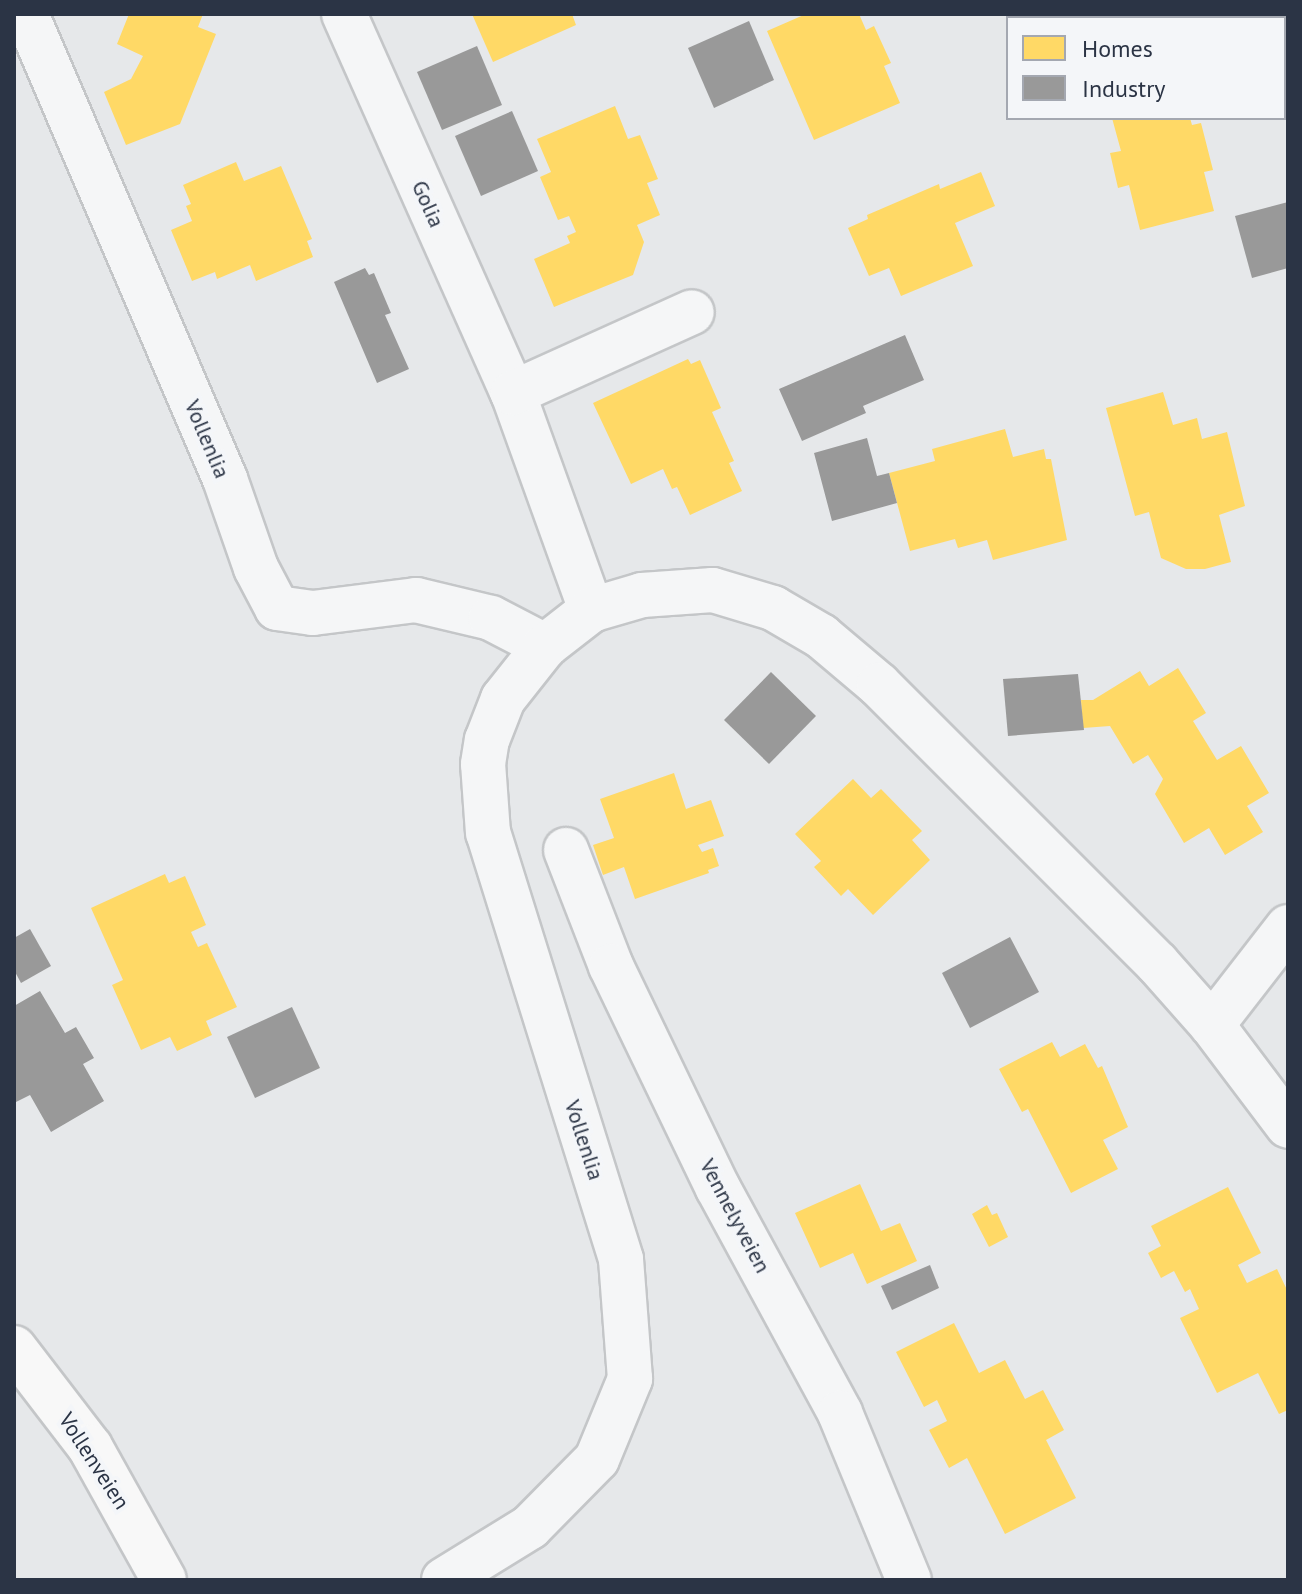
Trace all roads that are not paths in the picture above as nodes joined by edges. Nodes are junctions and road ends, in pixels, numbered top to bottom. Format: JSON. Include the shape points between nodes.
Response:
{"nodes":[{"id":1,"x":26,"y":14,"type":"edge"},
{"id":2,"x":344,"y":14,"type":"edge"},
{"id":3,"x":692,"y":312,"type":"dead end"},
{"id":4,"x":513,"y":393,"type":"junction"},
{"id":5,"x":591,"y":610,"type":"junction"},
{"id":6,"x":545,"y":646,"type":"junction"},
{"id":7,"x":566,"y":850,"type":"dead end"},
{"id":8,"x":1288,"y":927,"type":"edge"},
{"id":9,"x":1212,"y":1025,"type":"junction"},
{"id":10,"x":1288,"y":1126,"type":"edge"},
{"id":11,"x":14,"y":1348,"type":"edge"},
{"id":12,"x":164,"y":1580,"type":"edge"},
{"id":13,"x":444,"y":1580,"type":"edge"},
{"id":14,"x":909,"y":1580,"type":"edge"}],
"edges":[{"from":1,"to":6,"type":"street","name":"Vollenlia","via":[[277,608],[313,613],[416,600],[491,618]]},
{"from":2,"to":4,"type":"street","name":"Golia"},
{"from":3,"to":4,"type":"street"},
{"from":4,"to":5,"type":"street","name":"Golia"},
{"from":5,"to":6,"type":"street","name":"Vollenlia"},
{"from":5,"to":9,"type":"street","name":"Vollenlia","via":[[642,595],[713,590],[773,608],[821,636],[879,685],[1157,963]]},
{"from":6,"to":13,"type":"street","name":"Vollenlia","via":[[503,699],[491,729],[483,764],[488,833],[621,1259],[630,1379],[597,1459],[530,1527]]},
{"from":7,"to":14,"type":"street","name":"Vennelyveien","via":[[611,966],[712,1174],[840,1413]]},
{"from":8,"to":9,"type":"street"},
{"from":9,"to":10,"type":"street","name":"Vollenlia"},
{"from":11,"to":12,"type":"main road","name":"Vollenveien","via":[[90,1447]]}]}
